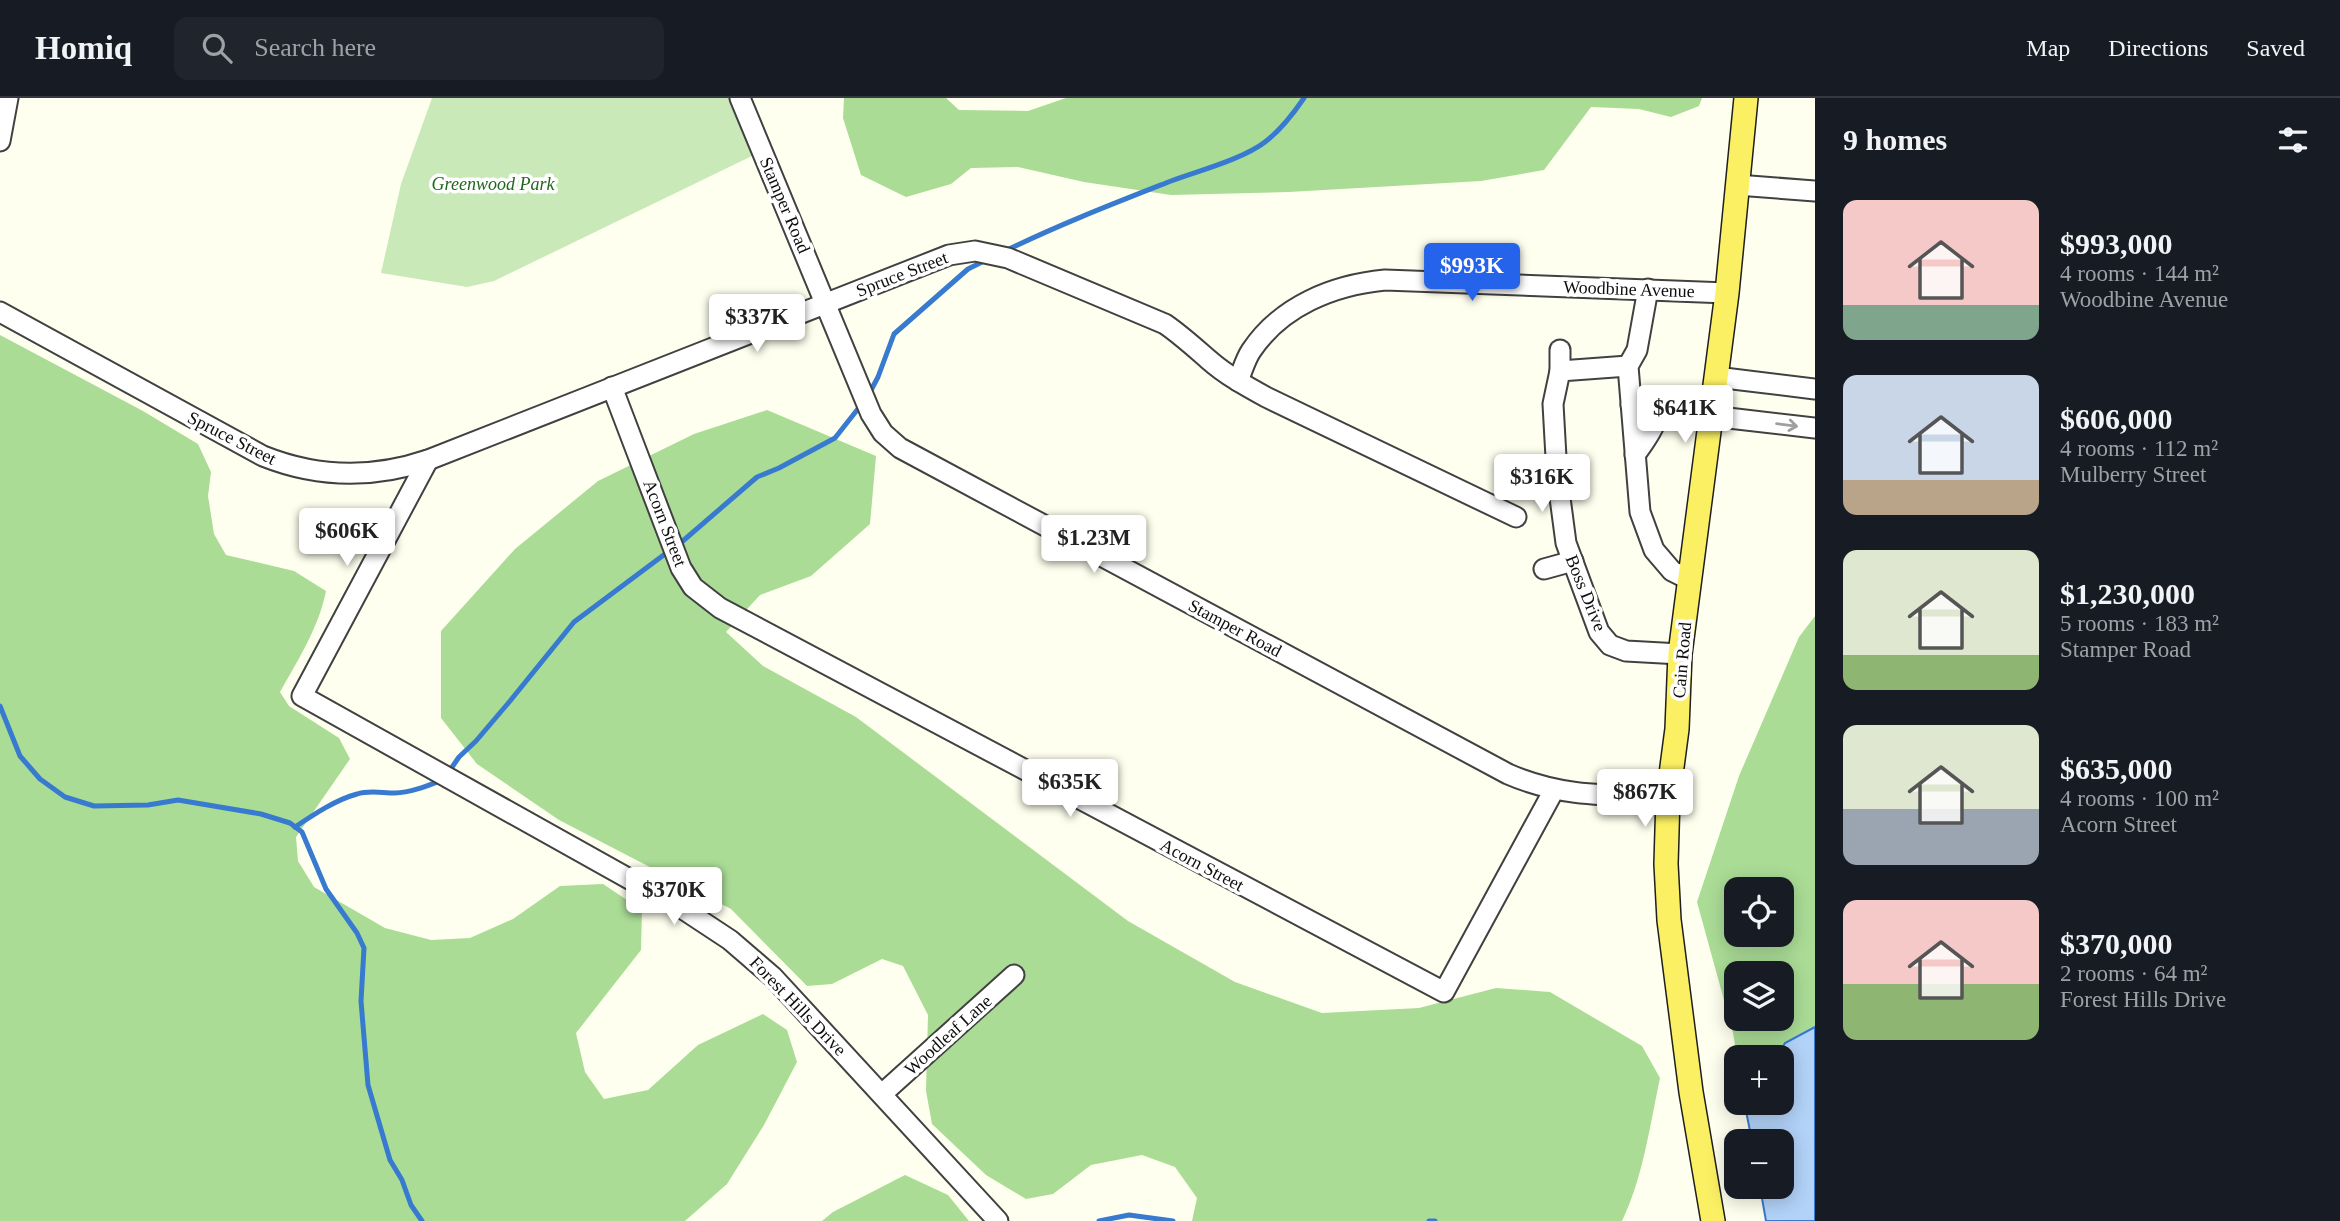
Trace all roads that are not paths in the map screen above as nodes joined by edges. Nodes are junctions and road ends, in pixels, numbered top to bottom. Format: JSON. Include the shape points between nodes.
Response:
{"nodes":[{"id":1,"x":8,"y":98,"type":"edge"},
{"id":2,"x":740,"y":98,"type":"edge"},
{"id":3,"x":1746,"y":98,"type":"edge"},
{"id":4,"x":0,"y":141,"type":"edge"},
{"id":5,"x":1737,"y":185,"type":"junction"},
{"id":6,"x":1815,"y":191,"type":"edge"},
{"id":7,"x":1648,"y":289,"type":"junction"},
{"id":8,"x":1727,"y":293,"type":"junction"},
{"id":9,"x":826,"y":304,"type":"junction"},
{"id":10,"x":0,"y":312,"type":"edge"},
{"id":11,"x":1560,"y":350,"type":"dead end"},
{"id":12,"x":1628,"y":366,"type":"junction"},
{"id":13,"x":1560,"y":371,"type":"junction"},
{"id":14,"x":1716,"y":377,"type":"junction"},
{"id":15,"x":1238,"y":381,"type":"junction"},
{"id":16,"x":612,"y":387,"type":"junction"},
{"id":17,"x":1815,"y":388,"type":"edge"},
{"id":18,"x":1711,"y":416,"type":"junction"},
{"id":19,"x":1815,"y":428,"type":"edge"},
{"id":20,"x":428,"y":460,"type":"junction"},
{"id":21,"x":1516,"y":517,"type":"dead end"},
{"id":22,"x":1573,"y":561,"type":"junction"},
{"id":23,"x":1544,"y":569,"type":"dead end"},
{"id":24,"x":1690,"y":580,"type":"junction"},
{"id":25,"x":1680,"y":654,"type":"junction"},
{"id":26,"x":1554,"y":790,"type":"junction"},
{"id":27,"x":1668,"y":797,"type":"junction"},
{"id":28,"x":1014,"y":975,"type":"dead end"},
{"id":29,"x":882,"y":1094,"type":"junction"},
{"id":30,"x":998,"y":1221,"type":"edge"},
{"id":31,"x":1713,"y":1221,"type":"edge"}],
"edges":[{"from":1,"to":4,"type":"street"},
{"from":2,"to":9,"type":"street","name":"Stamper Road"},
{"from":3,"to":5,"type":"main road","name":"Cain Road"},
{"from":5,"to":6,"type":"street"},
{"from":5,"to":8,"type":"main road","name":"Cain Road"},
{"from":7,"to":8,"type":"street","name":"Woodbine Avenue"},
{"from":7,"to":12,"type":"street","via":[[1637,350]]},
{"from":7,"to":15,"type":"street","name":"Woodbine Avenue","via":[[1362,282],[1319,295],[1281,319],[1250,352]]},
{"from":8,"to":14,"type":"main road","name":"Cain Road"},
{"from":9,"to":15,"type":"street","name":"Spruce Street","via":[[949,255],[986,252],[1165,324]]},
{"from":9,"to":16,"type":"street","name":"Spruce Street"},
{"from":9,"to":26,"type":"street","name":"Stamper Road","via":[[871,414],[900,448],[1508,774]]},
{"from":10,"to":20,"type":"street","name":"Spruce Street","via":[[284,464],[328,474],[362,475]]},
{"from":11,"to":13,"type":"street","name":"Boss Drive"},
{"from":12,"to":13,"type":"street"},
{"from":12,"to":24,"type":"street","via":[[1640,512],[1654,550],[1672,571]]},
{"from":13,"to":22,"type":"street","name":"Boss Drive","via":[[1553,404],[1557,475],[1566,544]]},
{"from":14,"to":17,"type":"street"},
{"from":14,"to":18,"type":"main road","name":"Cain Road"},
{"from":15,"to":21,"type":"street","name":"Spruce Street"},
{"from":16,"to":20,"type":"street","name":"Spruce Street"},
{"from":16,"to":26,"type":"street","name":"Acorn Street","via":[[681,568],[701,595],[932,723],[1444,992]]},
{"from":18,"to":19,"type":"street","one_way":true},
{"from":18,"to":24,"type":"main road","name":"Cain Road"},
{"from":20,"to":29,"type":"street","name":"Forest Hills Drive","via":[[302,696],[683,909],[730,940],[774,977]]},
{"from":22,"to":23,"type":"street"},
{"from":22,"to":25,"type":"street","name":"Boss Drive","via":[[1599,632],[1611,645],[1626,652]]},
{"from":24,"to":25,"type":"main road","name":"Cain Road"},
{"from":25,"to":27,"type":"main road","name":"Cain Road"},
{"from":26,"to":27,"type":"street","name":"Stamper Road"},
{"from":27,"to":31,"type":"main road","name":"Cain Road","via":[[1670,920],[1691,1092]]},
{"from":28,"to":29,"type":"street","name":"Woodleaf Lane"},
{"from":29,"to":30,"type":"street","name":"Forest Hills Drive"}]}
